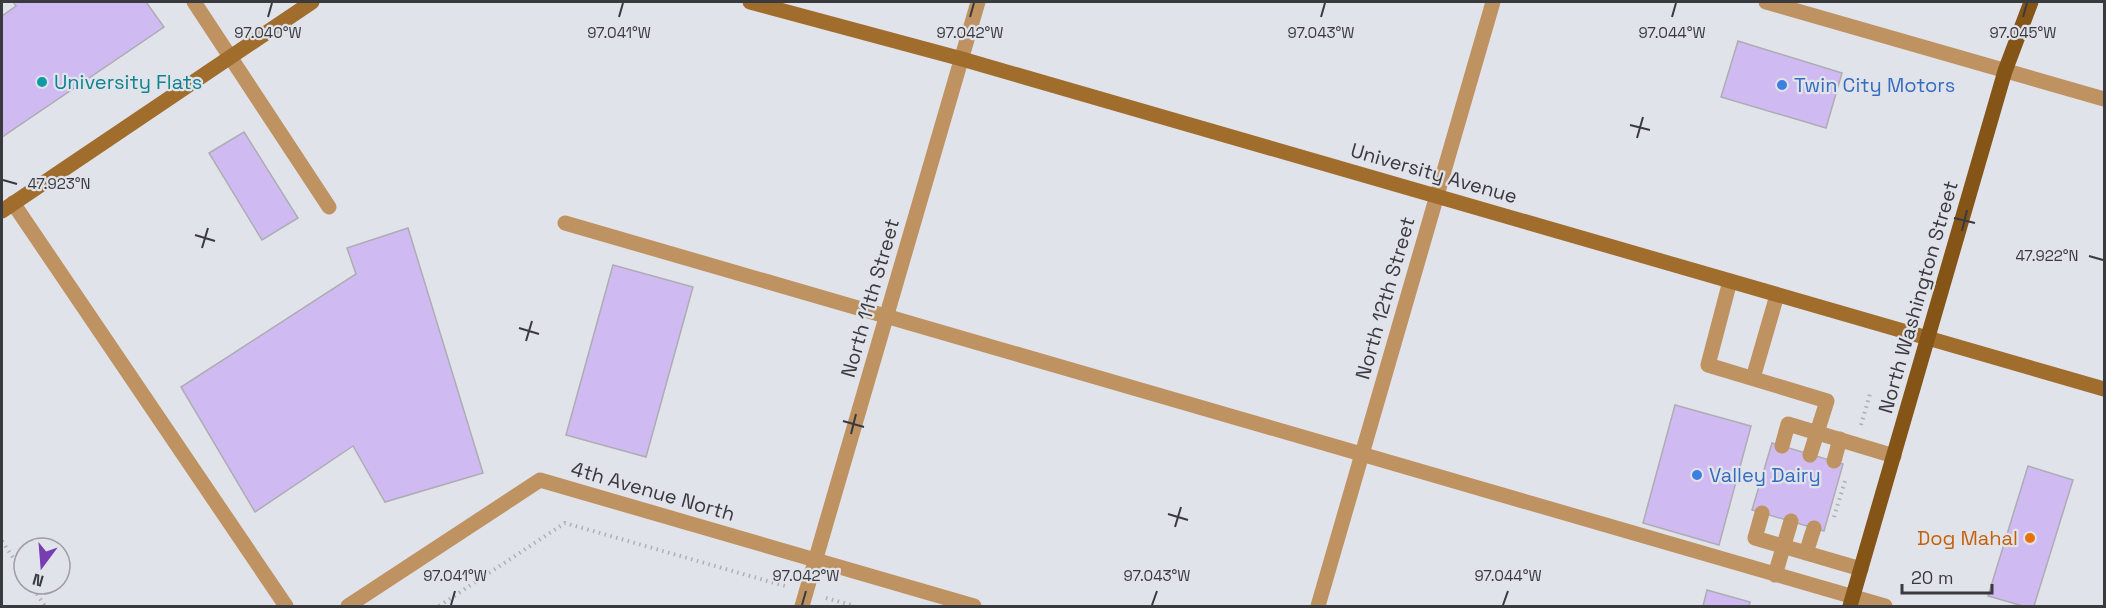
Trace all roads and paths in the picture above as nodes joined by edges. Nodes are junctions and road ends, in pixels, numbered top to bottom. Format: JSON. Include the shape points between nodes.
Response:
{"nodes":[{"id":1,"x":194,"y":2,"type":"edge"},
{"id":2,"x":312,"y":2,"type":"edge"},
{"id":3,"x":750,"y":2,"type":"edge"},
{"id":4,"x":978,"y":2,"type":"edge"},
{"id":5,"x":1493,"y":2,"type":"edge"},
{"id":6,"x":1766,"y":2,"type":"edge"},
{"id":7,"x":2031,"y":2,"type":"edge"},
{"id":8,"x":230,"y":55,"type":"junction"},
{"id":9,"x":962,"y":59,"type":"junction"},
{"id":10,"x":2005,"y":71,"type":"junction"},
{"id":11,"x":2104,"y":99,"type":"edge"},
{"id":12,"x":1437,"y":195,"type":"junction"},
{"id":13,"x":7,"y":207,"type":"edge"},
{"id":14,"x":329,"y":207,"type":"dead end"},
{"id":15,"x":565,"y":223,"type":"dead end"},
{"id":16,"x":1730,"y":281,"type":"junction"},
{"id":17,"x":1777,"y":295,"type":"junction"},
{"id":18,"x":887,"y":316,"type":"junction"},
{"id":19,"x":1928,"y":338,"type":"junction"},
{"id":20,"x":1753,"y":378,"type":"junction"},
{"id":21,"x":2104,"y":389,"type":"edge"},
{"id":22,"x":1870,"y":394,"type":"dead end"},
{"id":23,"x":1818,"y":433,"type":"junction"},
{"id":24,"x":1840,"y":440,"type":"junction"},
{"id":25,"x":1856,"y":444,"type":"junction"},
{"id":26,"x":1782,"y":446,"type":"dead end"},
{"id":27,"x":1362,"y":454,"type":"junction"},
{"id":28,"x":1810,"y":454,"type":"dead end"},
{"id":29,"x":1894,"y":456,"type":"junction"},
{"id":30,"x":1834,"y":461,"type":"dead end"},
{"id":31,"x":1762,"y":513,"type":"dead end"},
{"id":32,"x":1791,"y":521,"type":"dead end"},
{"id":33,"x":1814,"y":528,"type":"dead end"},
{"id":34,"x":2,"y":541,"type":"edge"},
{"id":35,"x":1783,"y":546,"type":"junction"},
{"id":36,"x":1806,"y":554,"type":"junction"},
{"id":37,"x":12,"y":556,"type":"edge"},
{"id":38,"x":1822,"y":558,"type":"junction"},
{"id":39,"x":816,"y":561,"type":"junction"},
{"id":40,"x":1861,"y":569,"type":"junction"},
{"id":41,"x":1775,"y":575,"type":"junction"},
{"id":42,"x":804,"y":600,"type":"edge"},
{"id":43,"x":1851,"y":602,"type":"edge"},
{"id":44,"x":286,"y":606,"type":"edge"},
{"id":45,"x":348,"y":606,"type":"edge"},
{"id":46,"x":439,"y":606,"type":"edge"},
{"id":47,"x":855,"y":606,"type":"edge"},
{"id":48,"x":974,"y":606,"type":"edge"},
{"id":49,"x":1318,"y":606,"type":"edge"},
{"id":50,"x":1885,"y":606,"type":"edge"}],
"edges":[{"from":1,"to":8,"type":"street"},
{"from":2,"to":8,"type":"street"},
{"from":3,"to":9,"type":"street","name":"University Avenue"},
{"from":4,"to":9,"type":"street","name":"North 11th Street"},
{"from":5,"to":12,"type":"street","name":"North 12th Street"},
{"from":6,"to":10,"type":"street"},
{"from":7,"to":10,"type":"main road","name":"North Washington Street"},
{"from":8,"to":13,"type":"street"},
{"from":8,"to":14,"type":"street"},
{"from":9,"to":12,"type":"street","name":"University Avenue"},
{"from":9,"to":18,"type":"street","name":"North 11th Street"},
{"from":10,"to":11,"type":"street"},
{"from":10,"to":19,"type":"main road","name":"North Washington Street"},
{"from":12,"to":16,"type":"street","name":"University Avenue"},
{"from":12,"to":27,"type":"street","name":"North 12th Street"},
{"from":13,"to":44,"type":"street"},
{"from":15,"to":18,"type":"street"},
{"from":16,"to":17,"type":"street","name":"University Avenue"},
{"from":16,"to":20,"type":"street","via":[[1707,366]]},
{"from":17,"to":19,"type":"street","name":"University Avenue"},
{"from":17,"to":20,"type":"street"},
{"from":18,"to":27,"type":"street"},
{"from":18,"to":39,"type":"street","name":"North 11th Street"},
{"from":19,"to":21,"type":"street","name":"University Avenue"},
{"from":19,"to":29,"type":"main road","name":"North Washington Street"},
{"from":20,"to":23,"type":"street","via":[[1827,401]]},
{"from":22,"to":25,"type":"path"},
{"from":23,"to":24,"type":"street"},
{"from":23,"to":26,"type":"street","via":[[1788,424]]},
{"from":23,"to":28,"type":"street"},
{"from":24,"to":25,"type":"street"},
{"from":24,"to":30,"type":"street"},
{"from":25,"to":29,"type":"street"},
{"from":25,"to":38,"type":"path"},
{"from":27,"to":41,"type":"street"},
{"from":27,"to":49,"type":"street","name":"North 12th Street"},
{"from":29,"to":40,"type":"main road","name":"North Washington Street"},
{"from":31,"to":35,"type":"street","via":[[1755,538]]},
{"from":32,"to":35,"type":"street"},
{"from":33,"to":36,"type":"street"},
{"from":34,"to":37,"type":"path"},
{"from":35,"to":36,"type":"street"},
{"from":35,"to":41,"type":"street"},
{"from":36,"to":38,"type":"street"},
{"from":38,"to":40,"type":"street"},
{"from":39,"to":42,"type":"street","name":"North 11th Street"},
{"from":39,"to":45,"type":"street","name":"4th Avenue North","via":[[540,480]]},
{"from":39,"to":48,"type":"street","name":"4th Avenue North"},
{"from":40,"to":43,"type":"main road","name":"North Washington Street"},
{"from":41,"to":43,"type":"street"},
{"from":42,"to":46,"type":"path","via":[[565,523]]},
{"from":42,"to":47,"type":"path"},
{"from":43,"to":50,"type":"street"}]}
